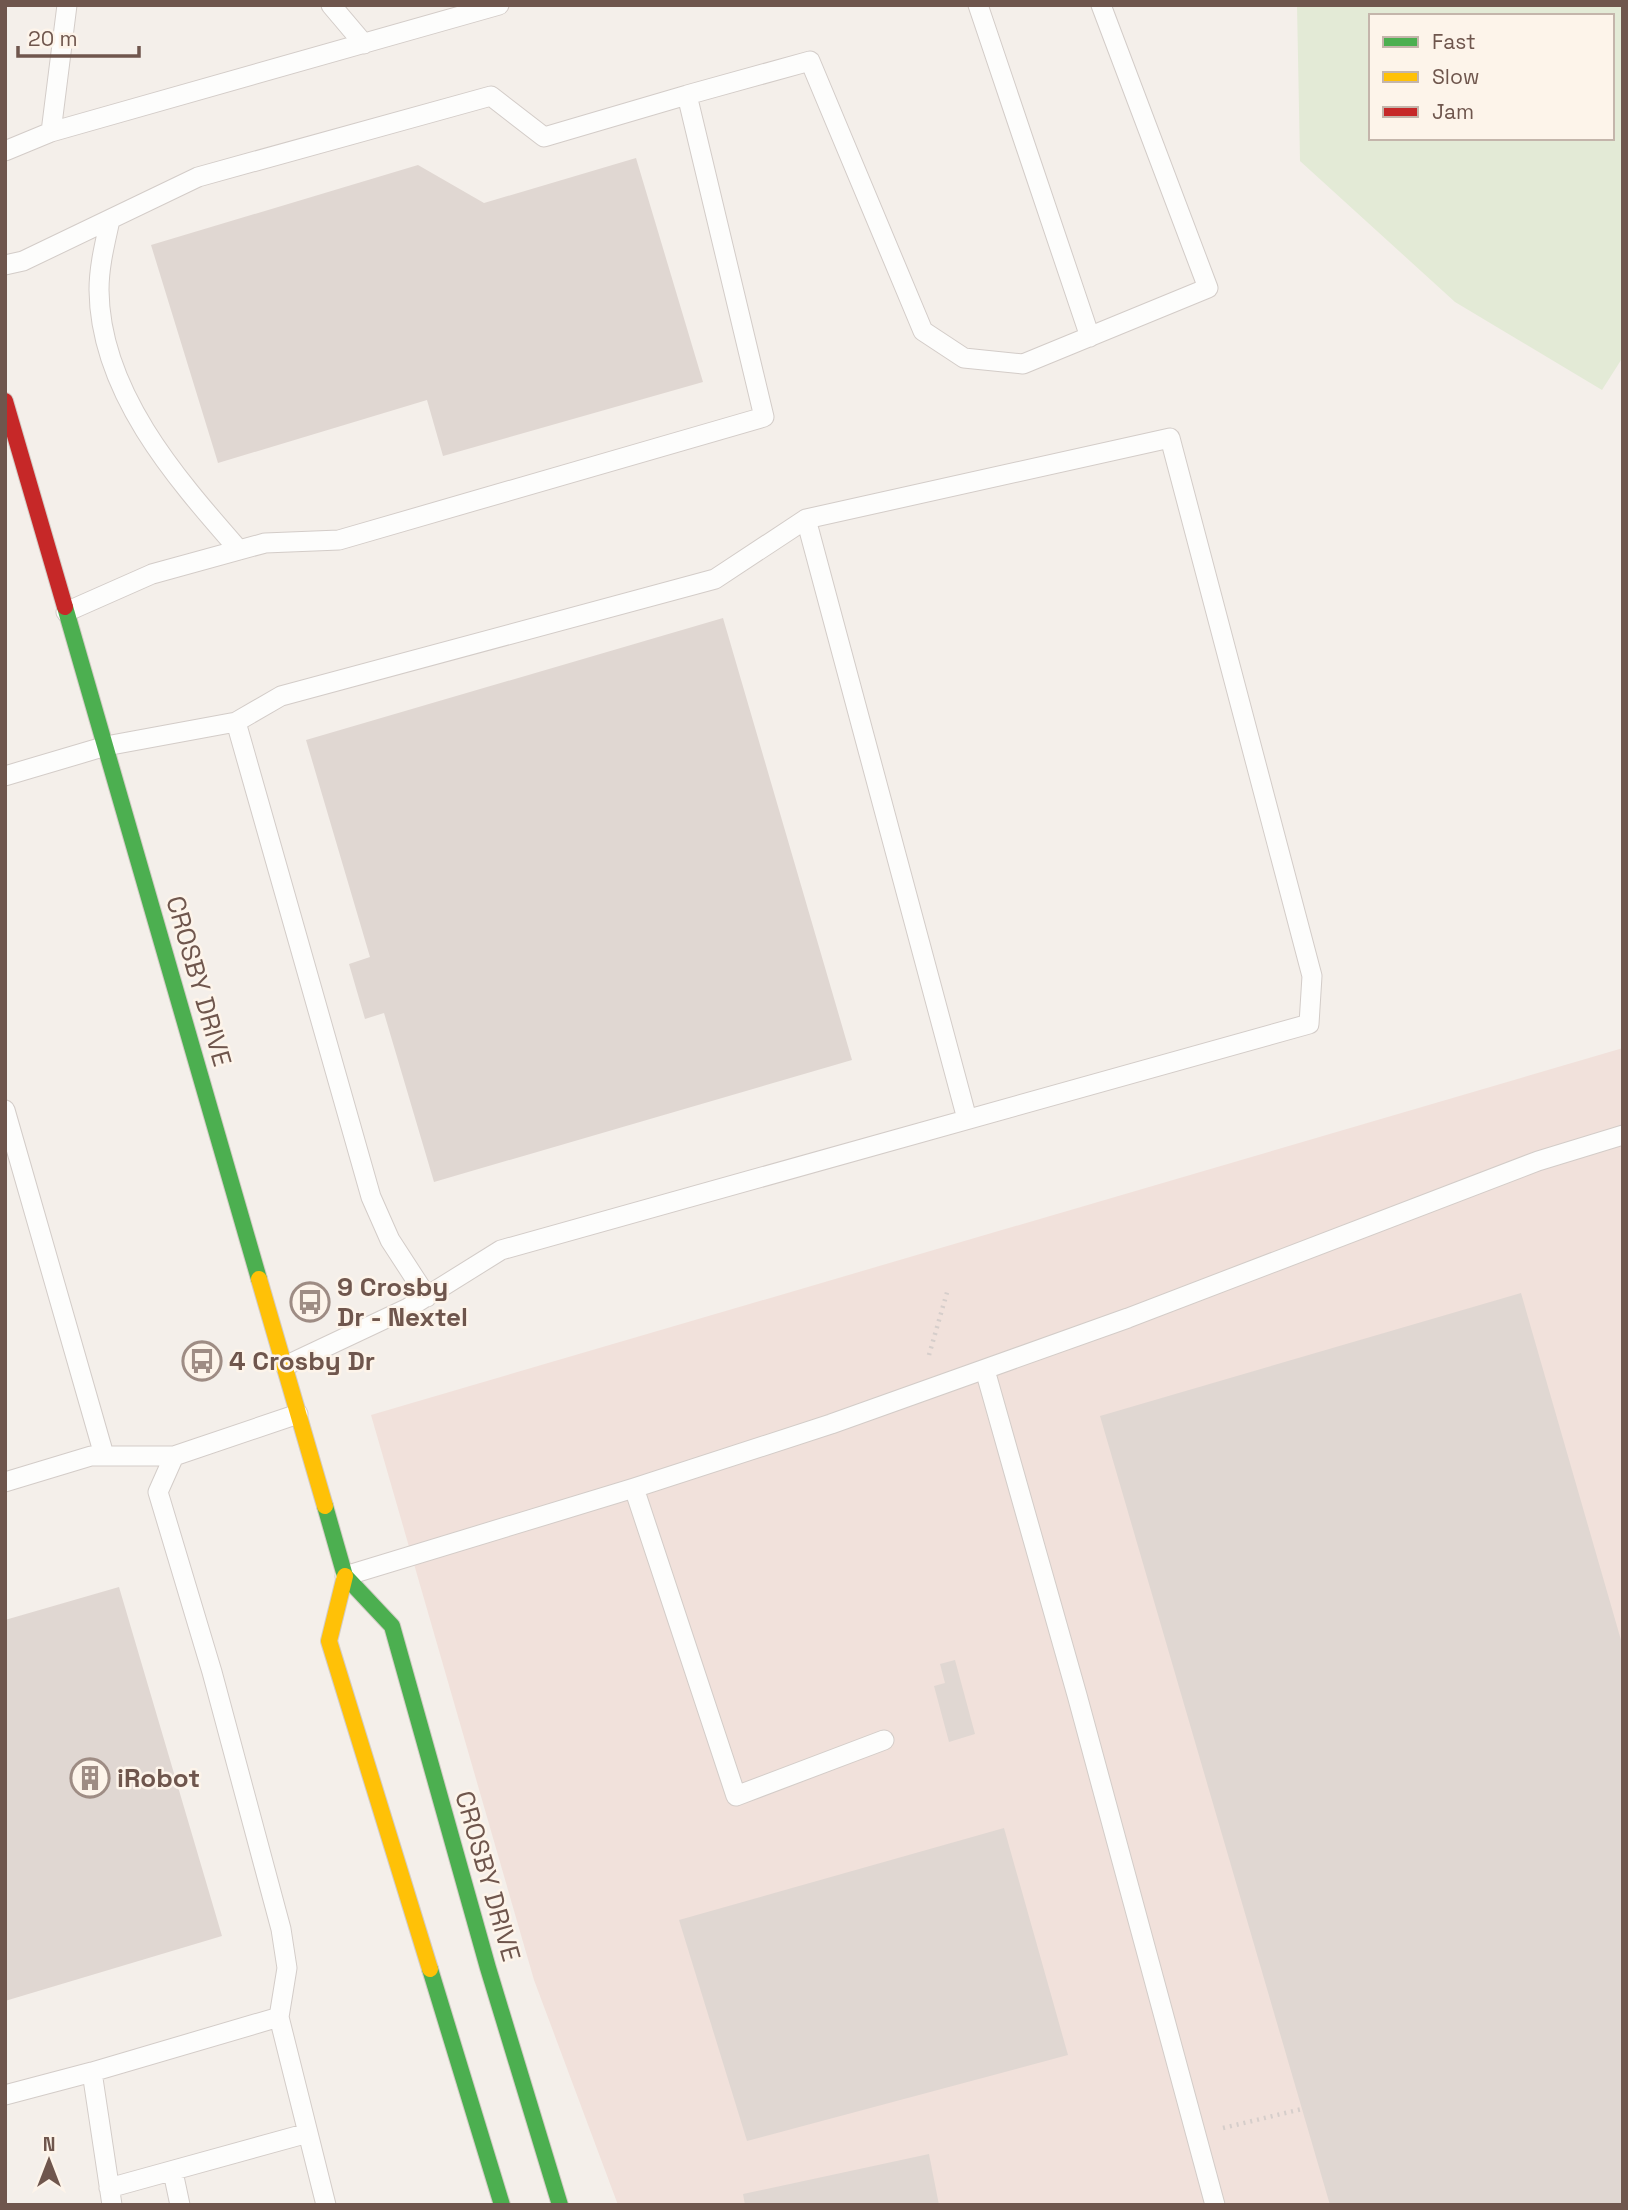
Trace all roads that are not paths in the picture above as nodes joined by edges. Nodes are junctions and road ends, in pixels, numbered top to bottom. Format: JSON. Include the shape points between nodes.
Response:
{"nodes":[{"id":1,"x":67,"y":5,"type":"edge"},
{"id":2,"x":331,"y":5,"type":"edge"},
{"id":3,"x":499,"y":5,"type":"edge"},
{"id":4,"x":978,"y":5,"type":"edge"},
{"id":5,"x":1101,"y":5,"type":"edge"},
{"id":6,"x":363,"y":44,"type":"junction"},
{"id":7,"x":687,"y":96,"type":"junction"},
{"id":8,"x":51,"y":132,"type":"junction"},
{"id":9,"x":5,"y":150,"type":"edge"},
{"id":10,"x":110,"y":220,"type":"junction"},
{"id":11,"x":5,"y":265,"type":"edge"},
{"id":12,"x":1090,"y":337,"type":"junction"},
{"id":13,"x":5,"y":401,"type":"edge"},
{"id":14,"x":806,"y":519,"type":"junction"},
{"id":15,"x":239,"y":550,"type":"junction"},
{"id":16,"x":66,"y":612,"type":"junction"},
{"id":17,"x":236,"y":722,"type":"junction"},
{"id":18,"x":106,"y":746,"type":"junction"},
{"id":19,"x":5,"y":776,"type":"edge"},
{"id":20,"x":5,"y":1111,"type":"edge"},
{"id":21,"x":967,"y":1119,"type":"junction"},
{"id":22,"x":1623,"y":1135,"type":"edge"},
{"id":23,"x":427,"y":1297,"type":"junction"},
{"id":24,"x":285,"y":1366,"type":"junction"},
{"id":25,"x":985,"y":1370,"type":"junction"},
{"id":26,"x":298,"y":1414,"type":"junction"},
{"id":27,"x":104,"y":1455,"type":"junction"},
{"id":28,"x":174,"y":1456,"type":"junction"},
{"id":29,"x":5,"y":1482,"type":"edge"},
{"id":30,"x":635,"y":1488,"type":"junction"},
{"id":31,"x":345,"y":1576,"type":"junction"},
{"id":32,"x":884,"y":1740,"type":"dead end"},
{"id":33,"x":279,"y":2017,"type":"junction"},
{"id":34,"x":92,"y":2072,"type":"junction"},
{"id":35,"x":5,"y":2095,"type":"edge"},
{"id":36,"x":308,"y":2133,"type":"junction"},
{"id":37,"x":173,"y":2172,"type":"junction"},
{"id":38,"x":110,"y":2196,"type":"edge"},
{"id":39,"x":180,"y":2205,"type":"edge"},
{"id":40,"x":326,"y":2205,"type":"edge"},
{"id":41,"x":502,"y":2205,"type":"edge"},
{"id":42,"x":560,"y":2205,"type":"edge"},
{"id":43,"x":1215,"y":2205,"type":"edge"}],
"edges":[{"from":1,"to":8,"type":"lane"},
{"from":2,"to":6,"type":"lane"},
{"from":3,"to":6,"type":"lane"},
{"from":4,"to":12,"type":"lane"},
{"from":5,"to":12,"type":"lane","via":[[1208,288]]},
{"from":6,"to":8,"type":"lane"},
{"from":7,"to":10,"type":"lane","via":[[544,137],[491,96],[198,177]]},
{"from":7,"to":12,"type":"lane","via":[[810,61],[923,331],[964,358],[1023,364]]},
{"from":7,"to":15,"type":"lane","via":[[764,417],[339,540],[265,543]]},
{"from":8,"to":9,"type":"lane"},
{"from":10,"to":11,"type":"lane"},
{"from":10,"to":15,"type":"lane","via":[[99,292],[109,348],[136,418],[175,477]]},
{"from":13,"to":16,"type":"main road","name":"CROSBY DRIVE"},
{"from":14,"to":17,"type":"lane","via":[[715,579],[281,696]]},
{"from":14,"to":21,"type":"lane"},
{"from":14,"to":21,"type":"lane","via":[[1170,438],[1312,976],[1309,1024]]},
{"from":15,"to":16,"type":"lane","via":[[152,574]]},
{"from":16,"to":18,"type":"main road","name":"CROSBY DRIVE"},
{"from":17,"to":18,"type":"lane"},
{"from":17,"to":23,"type":"lane","via":[[370,1197],[390,1240]]},
{"from":18,"to":19,"type":"lane"},
{"from":18,"to":24,"type":"main road","name":"CROSBY DRIVE"},
{"from":20,"to":27,"type":"lane"},
{"from":21,"to":23,"type":"lane","via":[[501,1250]]},
{"from":22,"to":25,"type":"lane","via":[[1538,1161]]},
{"from":23,"to":24,"type":"lane"},
{"from":24,"to":26,"type":"main road","name":"CROSBY DRIVE"},
{"from":25,"to":30,"type":"lane"},
{"from":25,"to":43,"type":"lane"},
{"from":26,"to":28,"type":"lane"},
{"from":26,"to":31,"type":"main road","name":"CROSBY DRIVE"},
{"from":27,"to":28,"type":"lane"},
{"from":27,"to":29,"type":"lane"},
{"from":28,"to":33,"type":"lane","via":[[158,1492],[281,1929],[288,1968]]},
{"from":30,"to":31,"type":"lane"},
{"from":30,"to":32,"type":"lane","via":[[736,1796]]},
{"from":31,"to":41,"type":"main road","via":[[329,1641]]},
{"from":31,"to":42,"type":"main road","name":"CROSBY DRIVE","via":[[392,1626]]},
{"from":33,"to":34,"type":"lane"},
{"from":33,"to":36,"type":"lane"},
{"from":34,"to":35,"type":"lane"},
{"from":34,"to":38,"type":"lane"},
{"from":36,"to":37,"type":"lane"},
{"from":36,"to":40,"type":"lane"},
{"from":37,"to":38,"type":"lane"},
{"from":37,"to":39,"type":"lane"}]}
